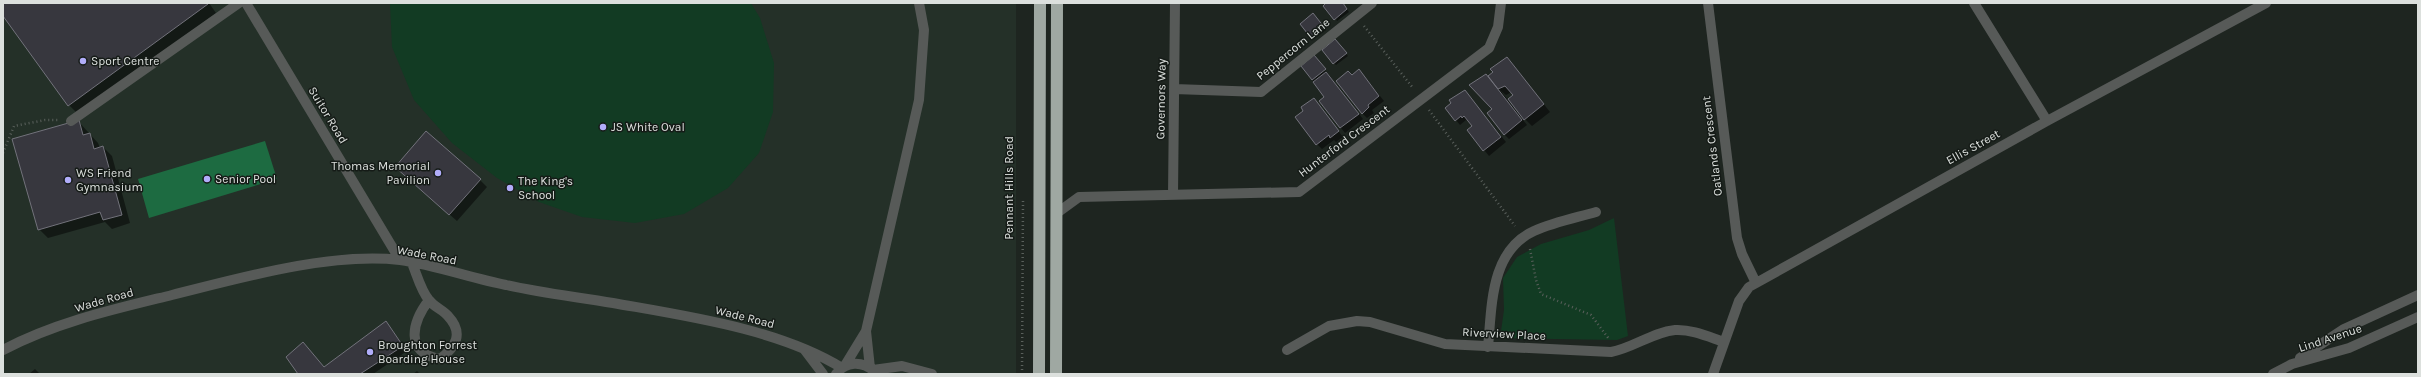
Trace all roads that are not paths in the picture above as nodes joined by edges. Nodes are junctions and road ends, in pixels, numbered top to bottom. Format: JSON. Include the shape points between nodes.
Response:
{"nodes":[{"id":1,"x":240,"y":3,"type":"edge"},
{"id":2,"x":246,"y":3,"type":"edge"},
{"id":3,"x":920,"y":3,"type":"edge"},
{"id":4,"x":1040,"y":3,"type":"edge"},
{"id":5,"x":1057,"y":3,"type":"edge"},
{"id":6,"x":1175,"y":3,"type":"edge"},
{"id":7,"x":1372,"y":3,"type":"edge"},
{"id":8,"x":1501,"y":3,"type":"edge"},
{"id":9,"x":1708,"y":3,"type":"edge"},
{"id":10,"x":1974,"y":3,"type":"edge"},
{"id":11,"x":2266,"y":3,"type":"edge"},
{"id":12,"x":1174,"y":89,"type":"junction"},
{"id":13,"x":71,"y":121,"type":"road end"},
{"id":14,"x":2047,"y":121,"type":"junction"},
{"id":15,"x":1173,"y":195,"type":"junction"},
{"id":16,"x":1596,"y":212,"type":"dead end"},
{"id":17,"x":1057,"y":213,"type":"junction"},
{"id":18,"x":400,"y":260,"type":"junction"},
{"id":19,"x":412,"y":263,"type":"junction"},
{"id":20,"x":1756,"y":282,"type":"junction"},
{"id":21,"x":2418,"y":295,"type":"edge"},
{"id":22,"x":429,"y":300,"type":"junction"},
{"id":23,"x":2418,"y":317,"type":"edge"},
{"id":24,"x":866,"y":331,"type":"junction"},
{"id":25,"x":1724,"y":342,"type":"junction"},
{"id":26,"x":1488,"y":347,"type":"junction"},
{"id":27,"x":803,"y":348,"type":"junction"},
{"id":28,"x":3,"y":350,"type":"edge"},
{"id":29,"x":1287,"y":350,"type":"dead end"},
{"id":30,"x":2292,"y":364,"type":"junction"},
{"id":31,"x":841,"y":369,"type":"edge"},
{"id":32,"x":873,"y":371,"type":"edge"},
{"id":33,"x":823,"y":374,"type":"edge"},
{"id":34,"x":932,"y":374,"type":"edge"},
{"id":35,"x":1039,"y":374,"type":"edge"},
{"id":36,"x":1056,"y":374,"type":"edge"},
{"id":37,"x":1713,"y":374,"type":"edge"},
{"id":38,"x":2273,"y":374,"type":"edge"}],
"edges":[{"from":1,"to":13,"type":"street"},
{"from":2,"to":18,"type":"street","name":"Suitor Road"},
{"from":3,"to":24,"type":"street","via":[[924,30],[919,100]]},
{"from":4,"to":35,"type":"highway"},
{"from":5,"to":17,"type":"highway"},
{"from":6,"to":12,"type":"street","name":"Governors Way"},
{"from":7,"to":12,"type":"street","name":"Peppercorn Lane","via":[[1261,92]]},
{"from":8,"to":15,"type":"street","name":"Hunterford Crescent","via":[[1498,27],[1489,48],[1299,192]]},
{"from":9,"to":20,"type":"street","name":"Oatlands Crescent","via":[[1737,238]]},
{"from":10,"to":14,"type":"street"},
{"from":11,"to":14,"type":"street","name":"Ellis Street"},
{"from":12,"to":15,"type":"street","name":"Governors Way"},
{"from":14,"to":20,"type":"street","name":"Ellis Street"},
{"from":15,"to":17,"type":"street","name":"Hunterford Crescent","via":[[1079,197]]},
{"from":16,"to":26,"type":"street","via":[[1534,231],[1524,237],[1504,259],[1495,282]]},
{"from":17,"to":36,"type":"highway"},
{"from":18,"to":19,"type":"street","name":"Wade Road"},
{"from":18,"to":28,"type":"street","name":"Wade Road","via":[[334,262],[206,286],[96,313]]},
{"from":19,"to":22,"type":"street"},
{"from":19,"to":27,"type":"street","name":"Wade Road","via":[[509,286],[681,315],[785,341]]},
{"from":20,"to":25,"type":"street","name":"Ellis Street","via":[[1742,296]]},
{"from":21,"to":30,"type":"street","via":[[2344,329]]},
{"from":22,"to":22,"type":"street","via":[[419,313],[414,326],[416,341],[420,350],[430,357],[440,359],[450,352],[458,340],[457,330],[449,316]]},
{"from":23,"to":30,"type":"street","name":"Lind Avenue","via":[[2349,348]]},
{"from":24,"to":31,"type":"street"},
{"from":24,"to":32,"type":"street"},
{"from":25,"to":26,"type":"street","name":"Riverview Place","via":[[1675,330],[1611,352]]},
{"from":25,"to":37,"type":"street","name":"Ellis Street"},
{"from":26,"to":29,"type":"street","name":"Riverview Place","via":[[1435,342],[1385,326],[1357,321],[1329,326]]},
{"from":27,"to":31,"type":"street","name":"Wade Road"},
{"from":27,"to":33,"type":"street"},
{"from":30,"to":38,"type":"street","name":"Lind Avenue"},
{"from":31,"to":32,"type":"street","via":[[857,364]]},
{"from":32,"to":34,"type":"street","via":[[902,366]]}]}
